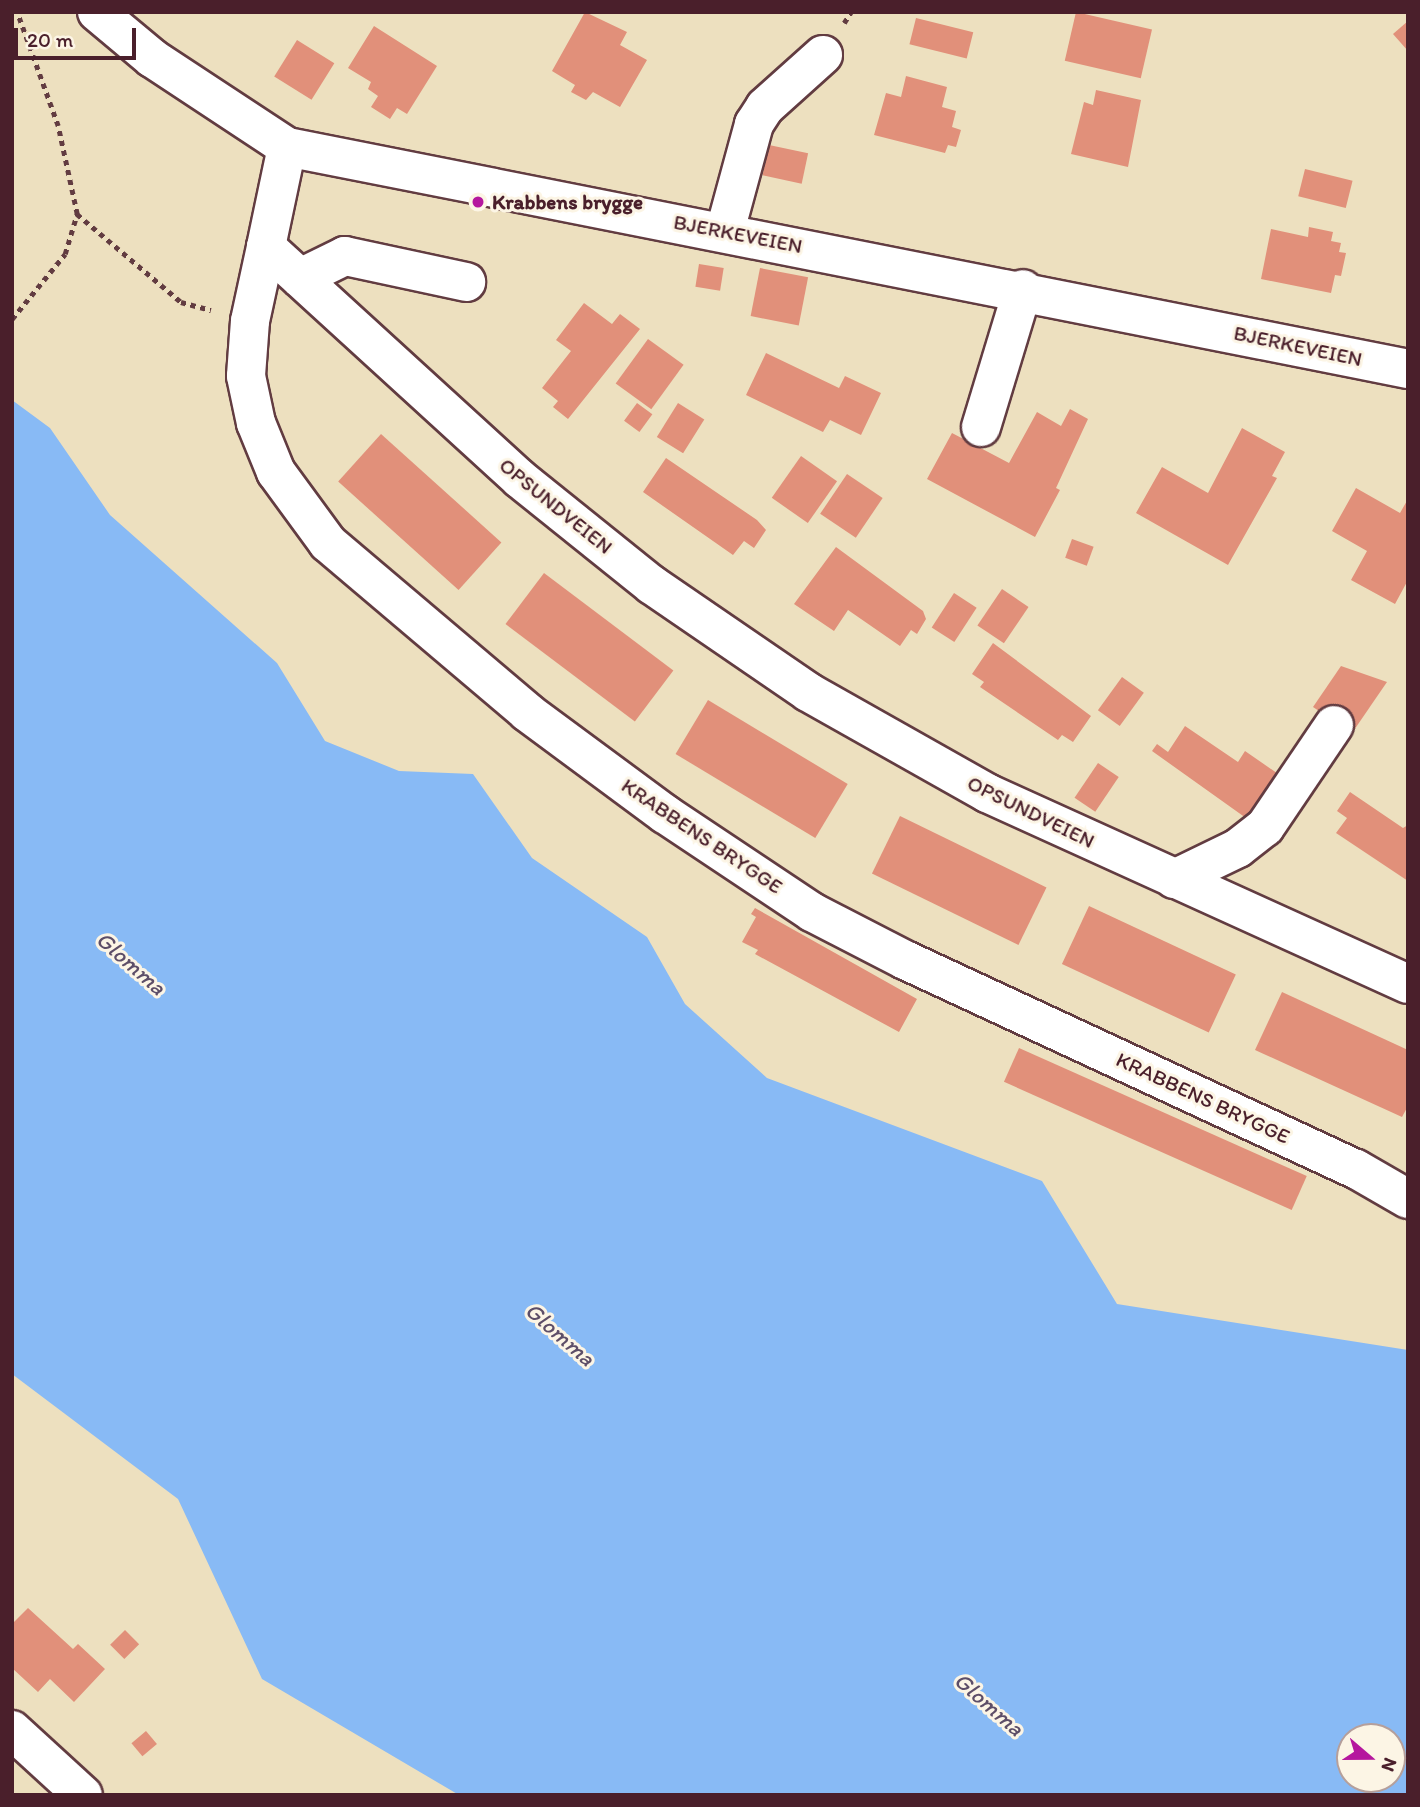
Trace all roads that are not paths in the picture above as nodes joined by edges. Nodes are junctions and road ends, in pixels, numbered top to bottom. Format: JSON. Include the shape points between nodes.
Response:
{"nodes":[{"id":1,"x":97,"y":12,"type":"edge"},
{"id":2,"x":823,"y":55,"type":"dead end"},
{"id":3,"x":288,"y":146,"type":"junction"},
{"id":4,"x":725,"y":231,"type":"junction"},
{"id":5,"x":266,"y":247,"type":"junction"},
{"id":6,"x":300,"y":278,"type":"junction"},
{"id":7,"x":466,"y":282,"type":"dead end"},
{"id":8,"x":1023,"y":289,"type":"junction"},
{"id":9,"x":1408,"y":369,"type":"edge"},
{"id":10,"x":982,"y":427,"type":"dead end"},
{"id":11,"x":1334,"y":725,"type":"dead end"},
{"id":12,"x":1174,"y":879,"type":"junction"},
{"id":13,"x":1408,"y":984,"type":"edge"},
{"id":14,"x":1408,"y":1199,"type":"edge"},
{"id":15,"x":12,"y":1730,"type":"edge"},
{"id":16,"x":83,"y":1795,"type":"edge"}],
"edges":[{"from":1,"to":3,"type":"street","via":[[152,58]]},
{"from":2,"to":4,"type":"street","via":[[765,107],[754,124]]},
{"from":3,"to":4,"type":"street","name":"BJERKEVEIEN"},
{"from":3,"to":5,"type":"street"},
{"from":4,"to":8,"type":"street","name":"BJERKEVEIEN"},
{"from":5,"to":6,"type":"street","name":"OPSUNDVEIEN"},
{"from":5,"to":14,"type":"street","name":"KRABBENS BRYGGE","via":[[250,321],[246,376],[256,422],[276,472],[328,543],[527,712],[665,814],[813,912],[905,960],[1356,1169]]},
{"from":6,"to":7,"type":"street","via":[[345,256]]},
{"from":6,"to":12,"type":"street","name":"OPSUNDVEIEN","via":[[520,479],[728,641],[886,738],[987,793]]},
{"from":8,"to":9,"type":"street","name":"BJERKEVEIEN"},
{"from":8,"to":10,"type":"street"},
{"from":11,"to":12,"type":"street","via":[[1265,827],[1238,848]]},
{"from":12,"to":13,"type":"street","name":"OPSUNDVEIEN"},
{"from":15,"to":16,"type":"street"}]}
